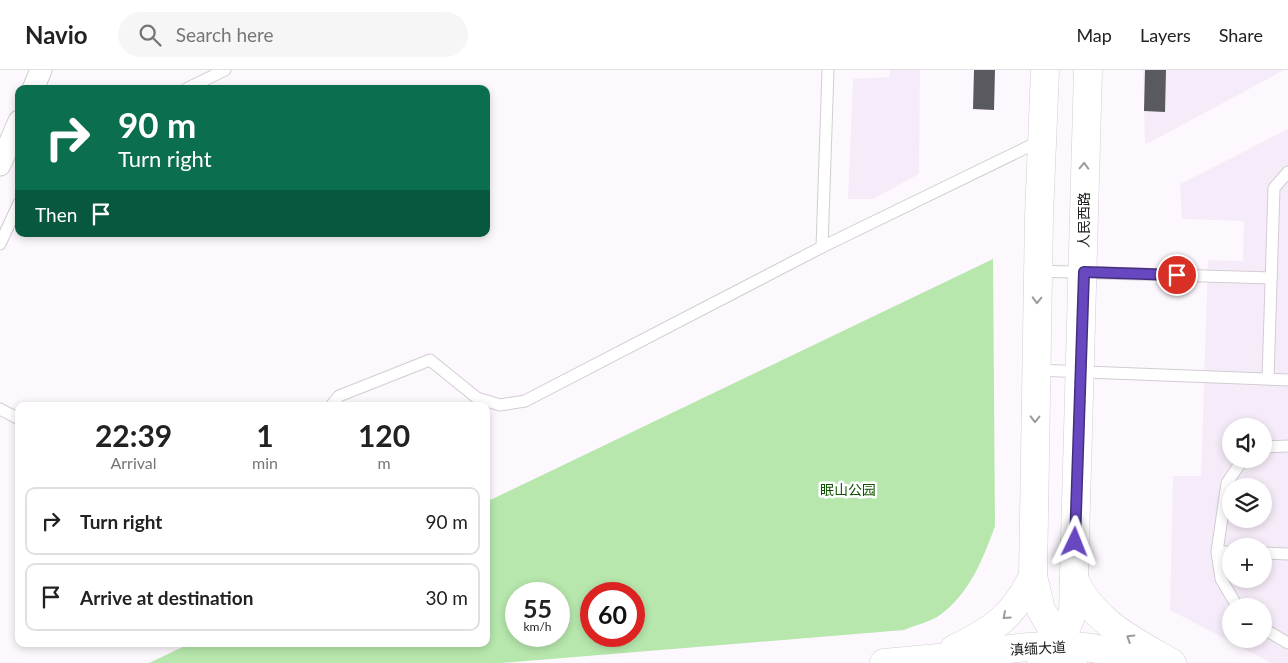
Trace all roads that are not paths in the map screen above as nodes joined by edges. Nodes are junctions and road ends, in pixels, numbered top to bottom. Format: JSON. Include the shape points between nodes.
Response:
{"nodes":[{"id":1,"x":41,"y":70,"type":"edge"},
{"id":2,"x":225,"y":70,"type":"edge"},
{"id":3,"x":827,"y":70,"type":"edge"},
{"id":4,"x":1045,"y":70,"type":"edge"},
{"id":5,"x":1088,"y":70,"type":"edge"},
{"id":6,"x":35,"y":85,"type":"edge"},
{"id":7,"x":194,"y":85,"type":"edge"},
{"id":8,"x":15,"y":130,"type":"edge"},
{"id":9,"x":1043,"y":139,"type":"junction"},
{"id":10,"x":0,"y":165,"type":"edge"},
{"id":11,"x":1288,"y":172,"type":"edge"},
{"id":12,"x":15,"y":212,"type":"edge"},
{"id":13,"x":0,"y":244,"type":"edge"},
{"id":14,"x":822,"y":247,"type":"junction"},
{"id":15,"x":1038,"y":271,"type":"junction"},
{"id":16,"x":1084,"y":272,"type":"junction"},
{"id":17,"x":1271,"y":278,"type":"junction"},
{"id":18,"x":1036,"y":370,"type":"junction"},
{"id":19,"x":1080,"y":372,"type":"junction"},
{"id":20,"x":1268,"y":379,"type":"junction"},
{"id":21,"x":1288,"y":380,"type":"edge"},
{"id":22,"x":335,"y":402,"type":"edge"},
{"id":23,"x":0,"y":409,"type":"edge"},
{"id":24,"x":15,"y":417,"type":"edge"},
{"id":25,"x":1288,"y":446,"type":"edge"},
{"id":26,"x":1272,"y":447,"type":"edge"},
{"id":27,"x":1237,"y":468,"type":"edge"},
{"id":28,"x":1217,"y":552,"type":"junction"},
{"id":29,"x":1222,"y":552,"type":"edge"},
{"id":30,"x":1272,"y":553,"type":"edge"},
{"id":31,"x":1288,"y":554,"type":"edge"},
{"id":32,"x":1033,"y":576,"type":"junction"},
{"id":33,"x":1074,"y":579,"type":"junction"},
{"id":34,"x":1232,"y":598,"type":"edge"},
{"id":35,"x":1272,"y":634,"type":"edge"},
{"id":36,"x":1288,"y":643,"type":"edge"},
{"id":37,"x":1057,"y":652,"type":"edge"},
{"id":38,"x":915,"y":660,"type":"junction"},
{"id":39,"x":954,"y":660,"type":"edge"},
{"id":40,"x":1135,"y":661,"type":"edge"},
{"id":41,"x":884,"y":663,"type":"edge"},
{"id":42,"x":1172,"y":663,"type":"edge"}],
"edges":[{"from":1,"to":6,"type":"street"},
{"from":2,"to":7,"type":"lane"},
{"from":3,"to":14,"type":"lane"},
{"from":4,"to":9,"type":"main road"},
{"from":16,"to":5,"type":"main road","name":"人民西路","one_way":true,"via":[[1083,196]]},
{"from":8,"to":10,"type":"street"},
{"from":9,"to":14,"type":"lane"},
{"from":9,"to":15,"type":"main road"},
{"from":11,"to":17,"type":"lane","via":[[1274,188]]},
{"from":12,"to":13,"type":"lane"},
{"from":14,"to":22,"type":"lane","via":[[525,401],[500,405],[477,398],[430,360],[339,396]]},
{"from":15,"to":16,"type":"lane"},
{"from":15,"to":18,"type":"main road","one_way":true},
{"from":16,"to":17,"type":"lane"},
{"from":16,"to":19,"type":"main road","name":"人民西路"},
{"from":17,"to":20,"type":"lane"},
{"from":18,"to":19,"type":"lane"},
{"from":18,"to":32,"type":"main road","one_way":true},
{"from":19,"to":20,"type":"lane"},
{"from":19,"to":33,"type":"main road","name":"人民西路"},
{"from":20,"to":21,"type":"lane"},
{"from":23,"to":24,"type":"lane"},
{"from":25,"to":26,"type":"lane"},
{"from":27,"to":28,"type":"lane","via":[[1227,483]]},
{"from":28,"to":29,"type":"lane"},
{"from":28,"to":34,"type":"lane","via":[[1221,579]]},
{"from":30,"to":31,"type":"lane"},
{"from":32,"to":37,"type":"main road","via":[[1041,610]]},
{"from":32,"to":38,"type":"main road","one_way":true,"via":[[1010,614],[987,633],[954,649]]},
{"from":33,"to":37,"type":"main road","name":"人民西路","via":[[1072,612]]},
{"from":42,"to":33,"type":"main road","one_way":true,"via":[[1102,620],[1088,604]]},
{"from":35,"to":36,"type":"lane"},
{"from":37,"to":39,"type":"main road","name":"滇缅大道"},
{"from":37,"to":40,"type":"main road","name":"滇缅大道","via":[[1107,651]]},
{"from":38,"to":39,"type":"main road","name":"滇缅大道"},
{"from":38,"to":41,"type":"main road","name":"滇缅大道"}]}
